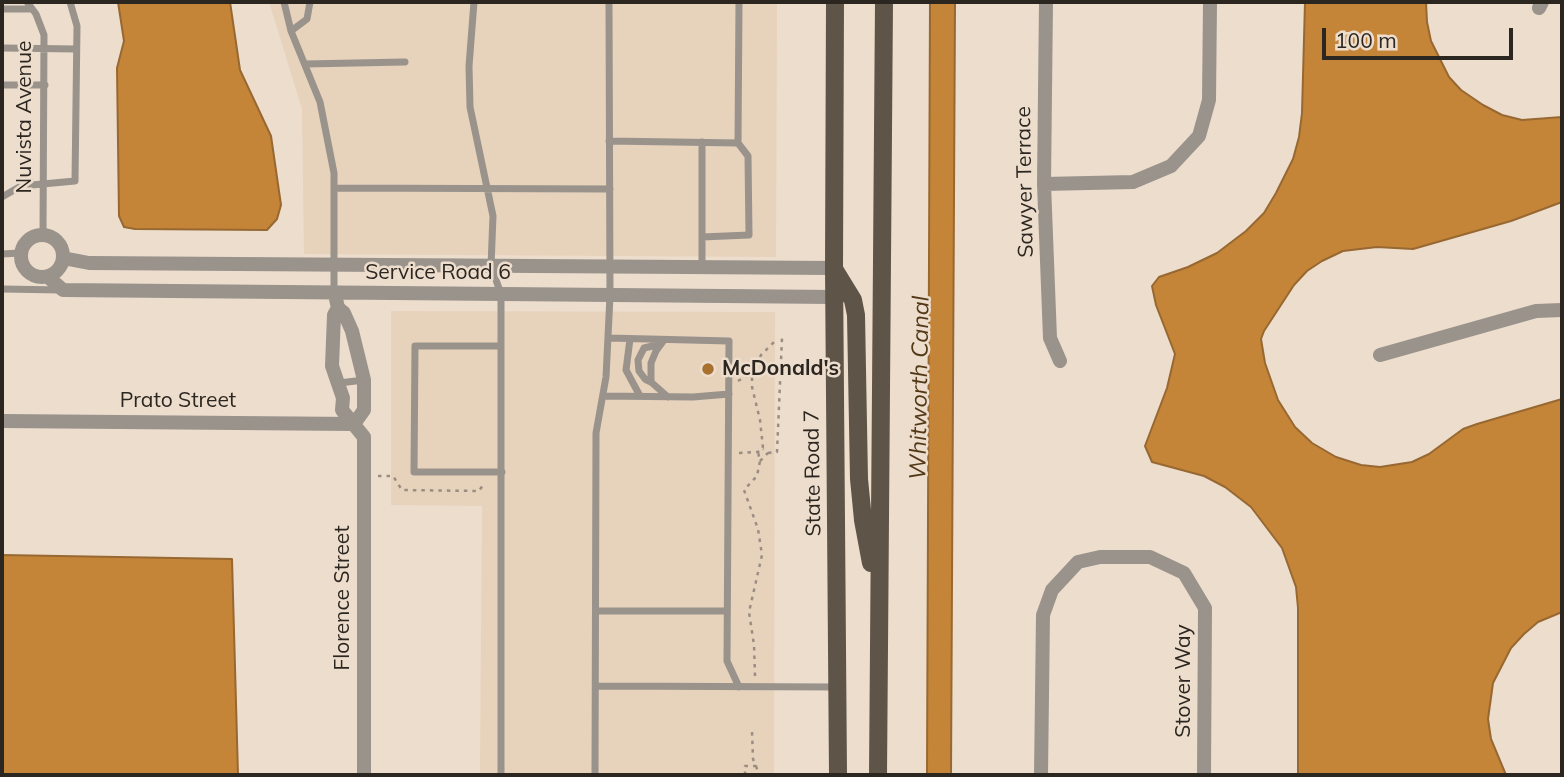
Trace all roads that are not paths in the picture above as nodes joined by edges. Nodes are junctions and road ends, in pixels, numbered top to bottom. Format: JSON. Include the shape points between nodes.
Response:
{"nodes":[{"id":1,"x":70,"y":2,"type":"edge"},
{"id":2,"x":284,"y":2,"type":"edge"},
{"id":3,"x":310,"y":2,"type":"edge"},
{"id":4,"x":474,"y":2,"type":"edge"},
{"id":5,"x":609,"y":2,"type":"edge"},
{"id":6,"x":739,"y":2,"type":"edge"},
{"id":7,"x":835,"y":2,"type":"edge"},
{"id":8,"x":884,"y":2,"type":"edge"},
{"id":9,"x":1046,"y":2,"type":"edge"},
{"id":10,"x":1210,"y":2,"type":"edge"},
{"id":11,"x":30,"y":5,"type":"edge"},
{"id":12,"x":2,"y":9,"type":"edge"},
{"id":13,"x":291,"y":31,"type":"junction"},
{"id":14,"x":2,"y":48,"type":"edge"},
{"id":15,"x":44,"y":48,"type":"junction"},
{"id":16,"x":76,"y":49,"type":"junction"},
{"id":17,"x":405,"y":62,"type":"dead end"},
{"id":18,"x":305,"y":64,"type":"junction"},
{"id":19,"x":2,"y":85,"type":"edge"},
{"id":20,"x":45,"y":85,"type":"junction"},
{"id":21,"x":609,"y":141,"type":"junction"},
{"id":22,"x":702,"y":142,"type":"junction"},
{"id":23,"x":738,"y":143,"type":"junction"},
{"id":24,"x":43,"y":182,"type":"junction"},
{"id":25,"x":1044,"y":184,"type":"junction"},
{"id":26,"x":334,"y":188,"type":"junction"},
{"id":27,"x":487,"y":188,"type":"junction"},
{"id":28,"x":610,"y":189,"type":"junction"},
{"id":29,"x":2,"y":197,"type":"edge"},
{"id":30,"x":43,"y":235,"type":"junction"},
{"id":31,"x":702,"y":237,"type":"junction"},
{"id":32,"x":20,"y":253,"type":"junction"},
{"id":33,"x":2,"y":254,"type":"edge"},
{"id":34,"x":63,"y":258,"type":"junction"},
{"id":35,"x":333,"y":266,"type":"junction"},
{"id":36,"x":491,"y":266,"type":"junction"},
{"id":37,"x":610,"y":266,"type":"junction"},
{"id":38,"x":702,"y":267,"type":"junction"},
{"id":39,"x":834,"y":268,"type":"junction"},
{"id":40,"x":48,"y":276,"type":"junction"},
{"id":41,"x":2,"y":289,"type":"edge"},
{"id":42,"x":63,"y":290,"type":"junction"},
{"id":43,"x":501,"y":294,"type":"junction"},
{"id":44,"x":610,"y":296,"type":"junction"},
{"id":45,"x":834,"y":297,"type":"junction"},
{"id":46,"x":336,"y":301,"type":"junction"},
{"id":47,"x":1562,"y":310,"type":"edge"},
{"id":48,"x":609,"y":338,"type":"junction"},
{"id":49,"x":630,"y":339,"type":"junction"},
{"id":50,"x":663,"y":342,"type":"junction"},
{"id":51,"x":501,"y":346,"type":"junction"},
{"id":52,"x":1380,"y":355,"type":"dead end"},
{"id":53,"x":1060,"y":360,"type":"dead end"},
{"id":54,"x":364,"y":380,"type":"junction"},
{"id":55,"x":651,"y":382,"type":"junction"},
{"id":56,"x":339,"y":383,"type":"junction"},
{"id":57,"x":729,"y":394,"type":"junction"},
{"id":58,"x":603,"y":396,"type":"junction"},
{"id":59,"x":640,"y":396,"type":"junction"},
{"id":60,"x":669,"y":397,"type":"junction"},
{"id":61,"x":2,"y":421,"type":"edge"},
{"id":62,"x":354,"y":424,"type":"junction"},
{"id":63,"x":502,"y":472,"type":"junction"},
{"id":64,"x":879,"y":604,"type":"junction"},
{"id":65,"x":596,"y":611,"type":"junction"},
{"id":66,"x":726,"y":611,"type":"junction"},
{"id":67,"x":596,"y":687,"type":"junction"},
{"id":68,"x":739,"y":687,"type":"junction"},
{"id":69,"x":839,"y":687,"type":"junction"},
{"id":70,"x":364,"y":775,"type":"edge"},
{"id":71,"x":501,"y":775,"type":"edge"},
{"id":72,"x":595,"y":775,"type":"edge"},
{"id":73,"x":838,"y":775,"type":"edge"},
{"id":74,"x":878,"y":775,"type":"edge"},
{"id":75,"x":1041,"y":775,"type":"edge"},
{"id":76,"x":1205,"y":775,"type":"edge"}],
"edges":[{"from":1,"to":16,"type":"lane"},
{"from":2,"to":13,"type":"lane"},
{"from":3,"to":13,"type":"lane","via":[[307,19]]},
{"from":4,"to":27,"type":"lane","via":[[470,107]]},
{"from":5,"to":21,"type":"lane"},
{"from":6,"to":23,"type":"lane"},
{"from":7,"to":39,"type":"main road","name":"State Road 7"},
{"from":8,"to":64,"type":"main road"},
{"from":9,"to":25,"type":"street","name":"Sawyer Terrace"},
{"from":10,"to":25,"type":"street","via":[[1209,100],[1199,136],[1171,166],[1133,182]]},
{"from":11,"to":12,"type":"lane"},
{"from":11,"to":15,"type":"lane","name":"Nuvista Avenue","via":[[44,35]]},
{"from":13,"to":18,"type":"lane"},
{"from":14,"to":15,"type":"lane"},
{"from":15,"to":16,"type":"lane"},
{"from":15,"to":20,"type":"lane","name":"Nuvista Avenue"},
{"from":16,"to":24,"type":"lane","via":[[75,181]]},
{"from":17,"to":18,"type":"lane"},
{"from":18,"to":26,"type":"lane","via":[[320,102]]},
{"from":19,"to":20,"type":"lane"},
{"from":20,"to":24,"type":"lane","name":"Nuvista Avenue"},
{"from":21,"to":22,"type":"lane"},
{"from":21,"to":28,"type":"lane"},
{"from":22,"to":23,"type":"lane"},
{"from":22,"to":31,"type":"lane"},
{"from":23,"to":31,"type":"lane","via":[[748,156],[749,235]]},
{"from":24,"to":29,"type":"lane","via":[[21,186]]},
{"from":24,"to":30,"type":"lane","name":"Nuvista Avenue"},
{"from":25,"to":53,"type":"street","name":"Sawyer Terrace","via":[[1050,338]]},
{"from":26,"to":27,"type":"lane"},
{"from":26,"to":35,"type":"lane"},
{"from":27,"to":28,"type":"lane"},
{"from":27,"to":36,"type":"lane","via":[[492,216]]},
{"from":28,"to":37,"type":"lane"},
{"from":30,"to":32,"type":"street","via":[[28,240]]},
{"from":30,"to":34,"type":"street","via":[[57,241]]},
{"from":31,"to":38,"type":"lane"},
{"from":32,"to":33,"type":"lane"},
{"from":32,"to":40,"type":"street","via":[[27,271],[41,278]]},
{"from":34,"to":35,"type":"street","name":"Service Road 6","via":[[89,263]]},
{"from":34,"to":40,"type":"street","via":[[61,266]]},
{"from":35,"to":36,"type":"street","name":"Service Road 6"},
{"from":35,"to":46,"type":"lane"},
{"from":36,"to":37,"type":"street","name":"Service Road 6"},
{"from":36,"to":43,"type":"lane"},
{"from":37,"to":38,"type":"street","name":"Service Road 6"},
{"from":37,"to":44,"type":"lane"},
{"from":38,"to":39,"type":"street","name":"Service Road 6"},
{"from":39,"to":45,"type":"main road","name":"State Road 7"},
{"from":39,"to":64,"type":"main road","via":[[853,300],[856,315],[859,479]]},
{"from":40,"to":42,"type":"street"},
{"from":41,"to":42,"type":"lane"},
{"from":42,"to":46,"type":"street","name":"Service Road 6"},
{"from":43,"to":44,"type":"street","name":"Service Road 6"},
{"from":43,"to":46,"type":"street","name":"Service Road 6"},
{"from":43,"to":51,"type":"lane"},
{"from":44,"to":45,"type":"street","name":"Service Road 6"},
{"from":44,"to":48,"type":"lane"},
{"from":45,"to":69,"type":"main road","name":"State Road 7"},
{"from":46,"to":54,"type":"street","via":[[352,331]]},
{"from":46,"to":56,"type":"street","name":"Florence Street","via":[[332,366]]},
{"from":47,"to":52,"type":"street","via":[[1536,311]]},
{"from":48,"to":49,"type":"lane"},
{"from":48,"to":58,"type":"lane"},
{"from":49,"to":50,"type":"lane"},
{"from":49,"to":59,"type":"lane","via":[[626,370]]},
{"from":50,"to":55,"type":"lane","via":[[651,363]]},
{"from":50,"to":55,"type":"lane","via":[[644,348],[638,360],[639,371]]},
{"from":50,"to":57,"type":"lane","via":[[729,341]]},
{"from":51,"to":63,"type":"lane"},
{"from":51,"to":63,"type":"lane","via":[[415,346],[414,472]]},
{"from":54,"to":56,"type":"lane"},
{"from":54,"to":62,"type":"street","via":[[364,410]]},
{"from":55,"to":60,"type":"lane"},
{"from":56,"to":62,"type":"street","name":"Florence Street","via":[[342,410]]},
{"from":57,"to":60,"type":"lane"},
{"from":57,"to":66,"type":"lane"},
{"from":58,"to":59,"type":"lane"},
{"from":58,"to":65,"type":"lane","via":[[596,433]]},
{"from":59,"to":60,"type":"lane"},
{"from":61,"to":62,"type":"street","name":"Prato Street"},
{"from":62,"to":70,"type":"street","name":"Florence Street","via":[[364,437]]},
{"from":63,"to":71,"type":"lane"},
{"from":64,"to":74,"type":"main road"},
{"from":65,"to":66,"type":"lane"},
{"from":65,"to":67,"type":"lane"},
{"from":66,"to":68,"type":"lane","via":[[727,661]]},
{"from":67,"to":68,"type":"lane"},
{"from":67,"to":72,"type":"lane"},
{"from":68,"to":69,"type":"lane"},
{"from":69,"to":73,"type":"main road","name":"State Road 7"},
{"from":75,"to":76,"type":"street","name":"Stover Way","via":[[1043,615],[1052,590],[1078,562],[1100,557],[1150,557],[1184,573],[1205,608]]}]}
